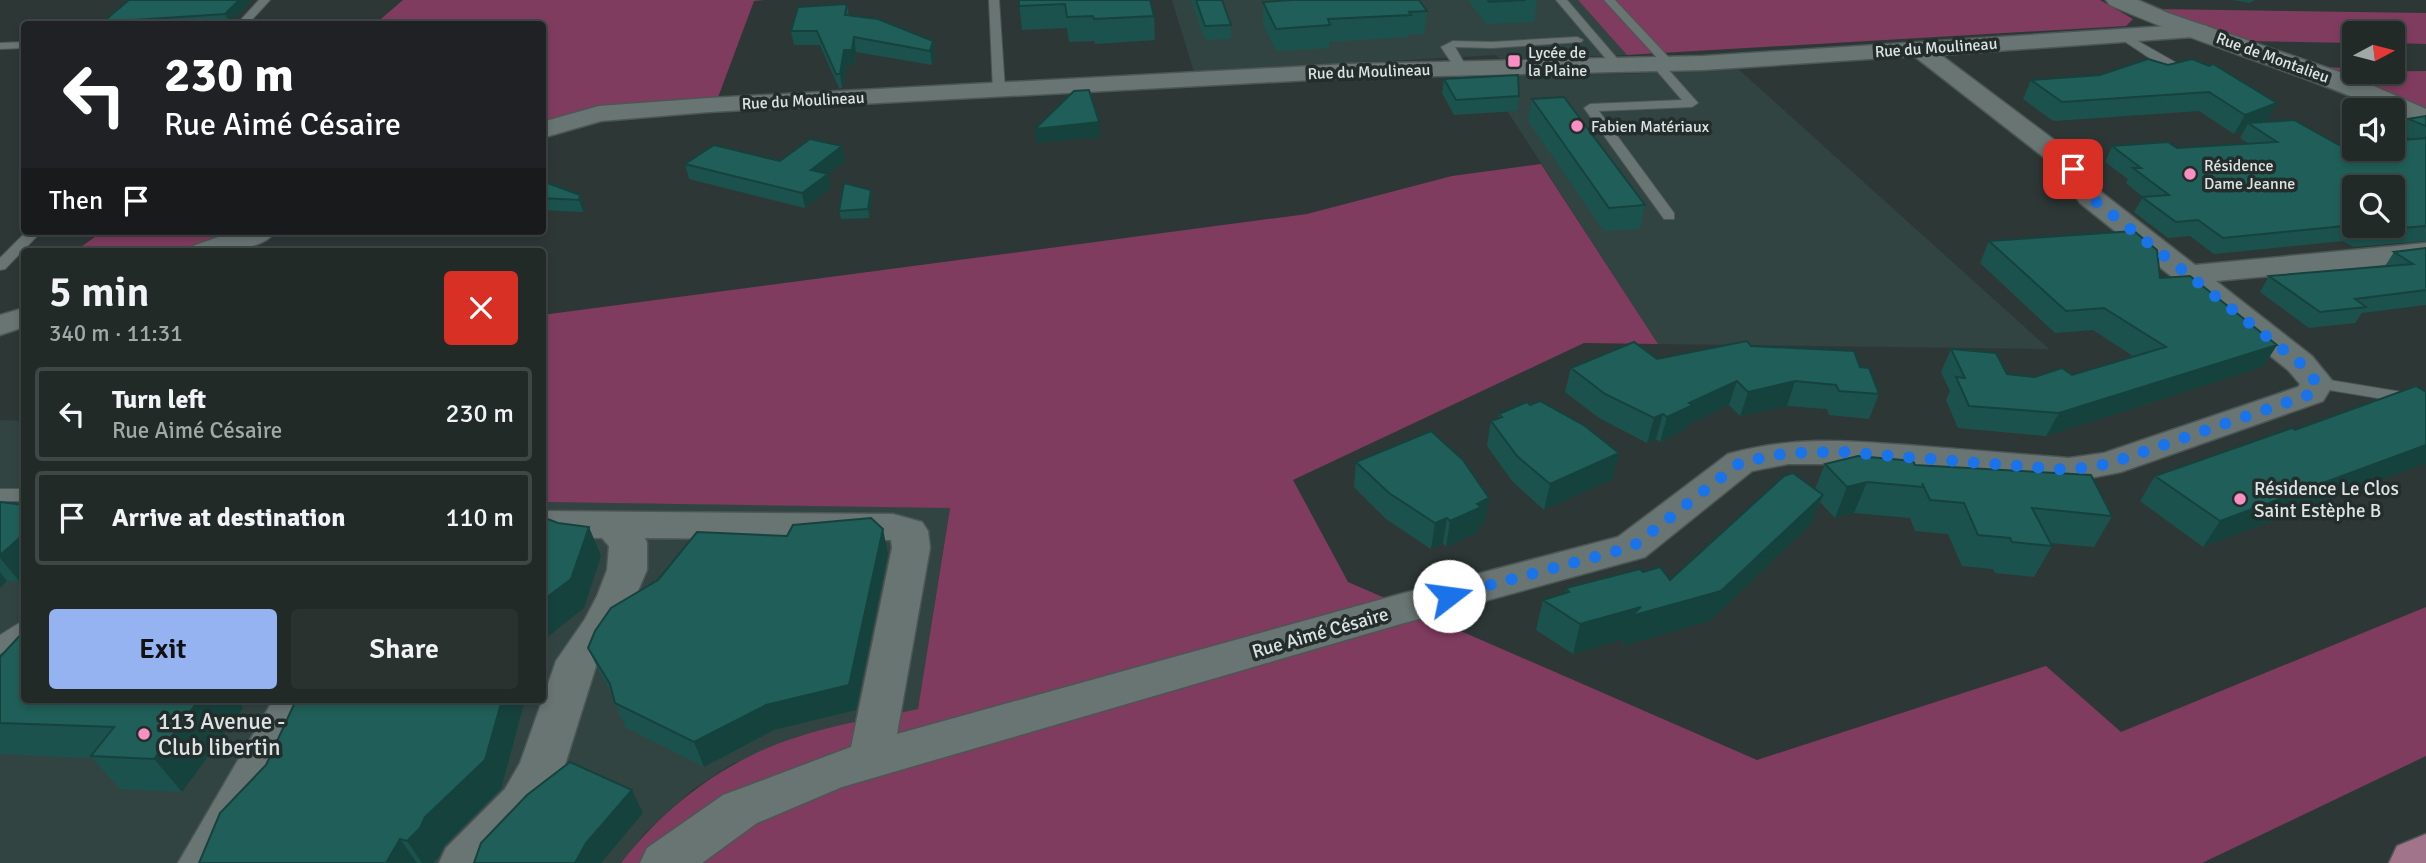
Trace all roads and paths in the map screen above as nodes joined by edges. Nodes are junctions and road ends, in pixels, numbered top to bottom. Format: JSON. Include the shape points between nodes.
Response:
{"nodes":[{"id":1,"x":265,"y":0,"type":"edge"},
{"id":2,"x":994,"y":0,"type":"edge"},
{"id":3,"x":1561,"y":0,"type":"edge"},
{"id":4,"x":1609,"y":0,"type":"edge"},
{"id":5,"x":2118,"y":0,"type":"edge"},
{"id":6,"x":245,"y":21,"type":"edge"},
{"id":7,"x":2199,"y":31,"type":"junction"},
{"id":8,"x":2122,"y":35,"type":"junction"},
{"id":9,"x":1577,"y":40,"type":"dead end"},
{"id":10,"x":21,"y":45,"type":"edge"},
{"id":11,"x":0,"y":46,"type":"edge"},
{"id":12,"x":1918,"y":48,"type":"junction"},
{"id":13,"x":1663,"y":64,"type":"junction"},
{"id":14,"x":1617,"y":65,"type":"junction"},
{"id":15,"x":1461,"y":68,"type":"junction"},
{"id":16,"x":2200,"y":78,"type":"edge"},
{"id":17,"x":999,"y":90,"type":"junction"},
{"id":18,"x":2426,"y":119,"type":"edge"},
{"id":19,"x":546,"y":130,"type":"edge"},
{"id":20,"x":1669,"y":216,"type":"dead end"},
{"id":21,"x":32,"y":235,"type":"edge"},
{"id":22,"x":251,"y":235,"type":"edge"},
{"id":23,"x":214,"y":248,"type":"edge"},
{"id":24,"x":2426,"y":252,"type":"edge"},
{"id":25,"x":0,"y":266,"type":"edge"},
{"id":26,"x":2189,"y":275,"type":"junction"},
{"id":27,"x":21,"y":318,"type":"edge"},
{"id":28,"x":0,"y":326,"type":"edge"},
{"id":29,"x":2317,"y":383,"type":"junction"},
{"id":30,"x":2426,"y":401,"type":"edge"},
{"id":31,"x":0,"y":495,"type":"edge"},
{"id":32,"x":21,"y":495,"type":"edge"},
{"id":33,"x":546,"y":524,"type":"edge"},
{"id":34,"x":612,"y":525,"type":"junction"},
{"id":35,"x":21,"y":630,"type":"edge"},
{"id":36,"x":0,"y":646,"type":"edge"},
{"id":37,"x":294,"y":703,"type":"edge"},
{"id":38,"x":872,"y":760,"type":"junction"},
{"id":39,"x":2426,"y":858,"type":"edge"},
{"id":40,"x":202,"y":863,"type":"edge"},
{"id":41,"x":463,"y":863,"type":"edge"},
{"id":42,"x":664,"y":863,"type":"edge"},
{"id":43,"x":2416,"y":863,"type":"edge"}],
"edges":[{"from":1,"to":6,"type":"lane"},
{"from":2,"to":17,"type":"lane"},
{"from":3,"to":14,"type":"lane"},
{"from":4,"to":13,"type":"lane"},
{"from":5,"to":7,"type":"street","name":"Rue de Montalieu"},
{"from":7,"to":8,"type":"street","name":"Rue du Moulineau"},
{"from":7,"to":18,"type":"street","name":"Rue de Montalieu","via":[[2355,87]]},
{"from":8,"to":12,"type":"street","name":"Rue du Moulineau"},
{"from":8,"to":16,"type":"lane","via":[[2170,66]]},
{"from":9,"to":15,"type":"lane","via":[[1453,44],[1447,47]]},
{"from":10,"to":11,"type":"lane"},
{"from":12,"to":13,"type":"street","name":"Rue du Moulineau"},
{"from":12,"to":26,"type":"street","via":[[2064,160],[2090,197]]},
{"from":13,"to":14,"type":"street","name":"Rue du Moulineau"},
{"from":13,"to":20,"type":"lane","via":[[1692,103],[1590,108]]},
{"from":14,"to":15,"type":"street","name":"Rue du Moulineau"},
{"from":15,"to":17,"type":"street","name":"Rue du Moulineau"},
{"from":17,"to":19,"type":"street","name":"Rue du Moulineau","via":[[599,114]]},
{"from":21,"to":25,"type":"lane"},
{"from":22,"to":23,"type":"street"},
{"from":24,"to":26,"type":"street"},
{"from":26,"to":29,"type":"street","via":[[2300,363]]},
{"from":27,"to":28,"type":"street"},
{"from":29,"to":30,"type":"lane"},
{"from":29,"to":38,"type":"street","name":"Rue Aimé Césaire","via":[[2311,394],[2108,464],[2069,470],[1843,452],[1788,453],[1741,462],[1632,547]]},
{"from":31,"to":32,"type":"lane"},
{"from":33,"to":34,"type":"street"},
{"from":34,"to":38,"type":"street","via":[[893,527],[909,531],[911,548]]},
{"from":34,"to":41,"type":"street","via":[[628,543],[627,569],[601,628],[577,661],[541,768],[521,803]]},
{"from":35,"to":36,"type":"lane"},
{"from":37,"to":40,"type":"street"},
{"from":38,"to":42,"type":"street","name":"Rue Aimé Césaire","via":[[740,808]]},
{"from":39,"to":43,"type":"main road"}]}
